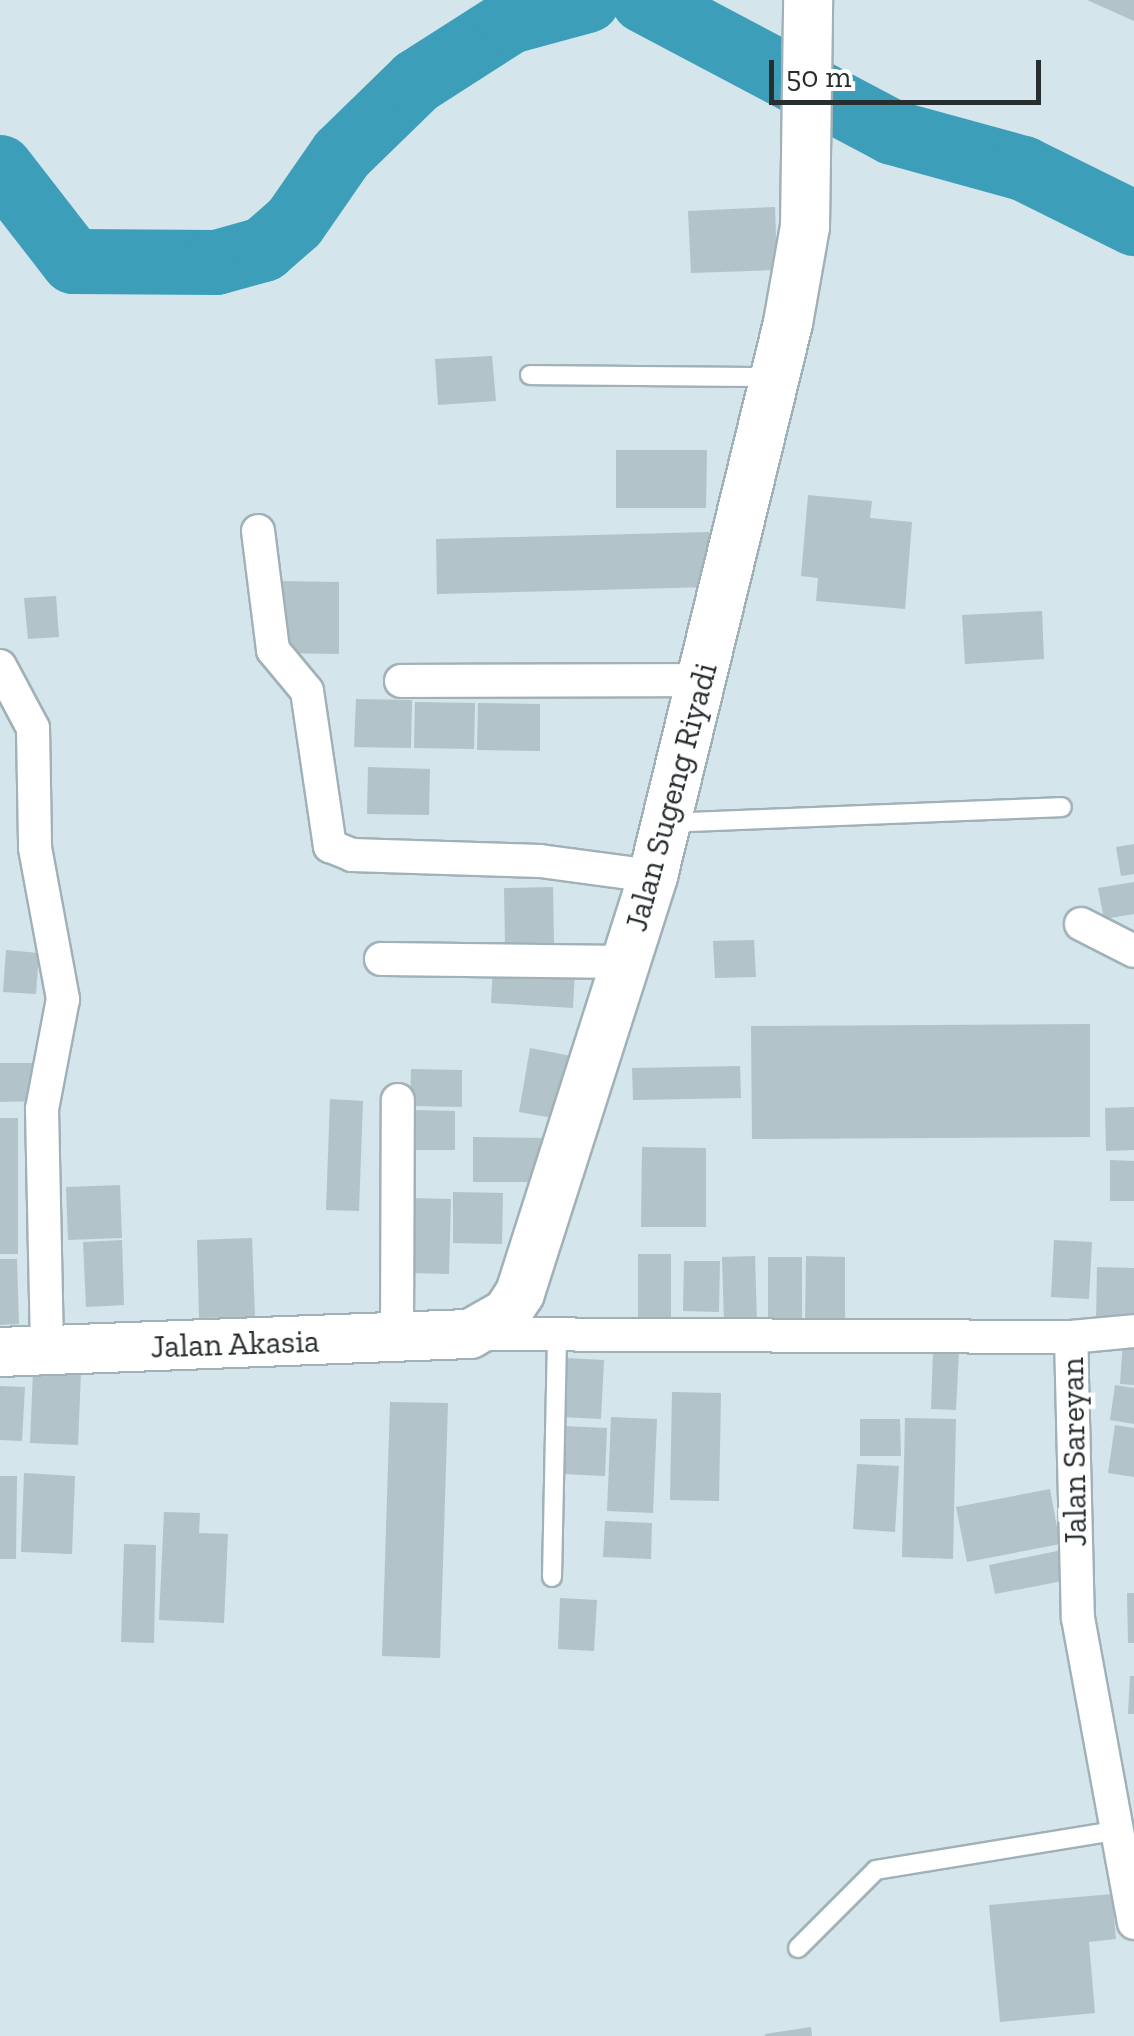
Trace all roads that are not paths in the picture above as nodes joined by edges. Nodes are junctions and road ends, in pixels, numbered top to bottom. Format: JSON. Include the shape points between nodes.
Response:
{"nodes":[{"id":1,"x":808,"y":0,"type":"edge"},
{"id":2,"x":530,"y":374,"type":"dead end"},
{"id":3,"x":775,"y":377,"type":"junction"},
{"id":4,"x":258,"y":531,"type":"dead end"},
{"id":5,"x":0,"y":666,"type":"edge"},
{"id":6,"x":703,"y":680,"type":"junction"},
{"id":7,"x":400,"y":681,"type":"dead end"},
{"id":8,"x":1062,"y":807,"type":"dead end"},
{"id":9,"x":667,"y":823,"type":"junction"},
{"id":10,"x":653,"y":876,"type":"junction"},
{"id":11,"x":1081,"y":924,"type":"dead end"},
{"id":12,"x":1134,"y":951,"type":"edge"},
{"id":13,"x":381,"y":958,"type":"dead end"},
{"id":14,"x":627,"y":962,"type":"junction"},
{"id":15,"x":398,"y":1100,"type":"dead end"},
{"id":16,"x":1134,"y":1330,"type":"edge"},
{"id":17,"x":470,"y":1334,"type":"junction"},
{"id":18,"x":557,"y":1334,"type":"junction"},
{"id":19,"x":396,"y":1337,"type":"junction"},
{"id":20,"x":1071,"y":1337,"type":"junction"},
{"id":21,"x":47,"y":1351,"type":"junction"},
{"id":22,"x":0,"y":1352,"type":"edge"},
{"id":23,"x":552,"y":1578,"type":"dead end"},
{"id":24,"x":1114,"y":1831,"type":"junction"},
{"id":25,"x":1134,"y":1923,"type":"edge"},
{"id":26,"x":798,"y":1948,"type":"dead end"}],
"edges":[{"from":1,"to":3,"type":"street","name":"Jalan Sugeng Riyadi","via":[[805,227]]},
{"from":2,"to":3,"type":"lane"},
{"from":3,"to":6,"type":"street","name":"Jalan Sugeng Riyadi"},
{"from":4,"to":10,"type":"street","via":[[273,650],[307,691],[330,846]]},
{"from":5,"to":21,"type":"street","via":[[33,728],[34,848],[63,999],[42,1109]]},
{"from":6,"to":7,"type":"street"},
{"from":6,"to":9,"type":"street","name":"Jalan Sugeng Riyadi"},
{"from":8,"to":9,"type":"lane"},
{"from":9,"to":10,"type":"street","name":"Jalan Sugeng Riyadi"},
{"from":10,"to":14,"type":"street","name":"Jalan Sugeng Riyadi"},
{"from":11,"to":12,"type":"street"},
{"from":13,"to":14,"type":"street"},
{"from":14,"to":17,"type":"street","name":"Jalan Sugeng Riyadi","via":[[520,1293],[507,1313]]},
{"from":15,"to":19,"type":"street"},
{"from":16,"to":20,"type":"street"},
{"from":17,"to":18,"type":"street","name":"Jalan Sareyan"},
{"from":17,"to":19,"type":"street","name":"Jalan Akasia"},
{"from":18,"to":20,"type":"street","name":"Jalan Sareyan"},
{"from":18,"to":23,"type":"lane"},
{"from":19,"to":21,"type":"street","name":"Jalan Akasia"},
{"from":20,"to":24,"type":"street","name":"Jalan Sareyan","via":[[1078,1618]]},
{"from":21,"to":22,"type":"street","name":"Jalan Akasia"},
{"from":24,"to":25,"type":"street","name":"Jalan Sareyan"},
{"from":24,"to":26,"type":"lane","via":[[876,1870]]}]}
